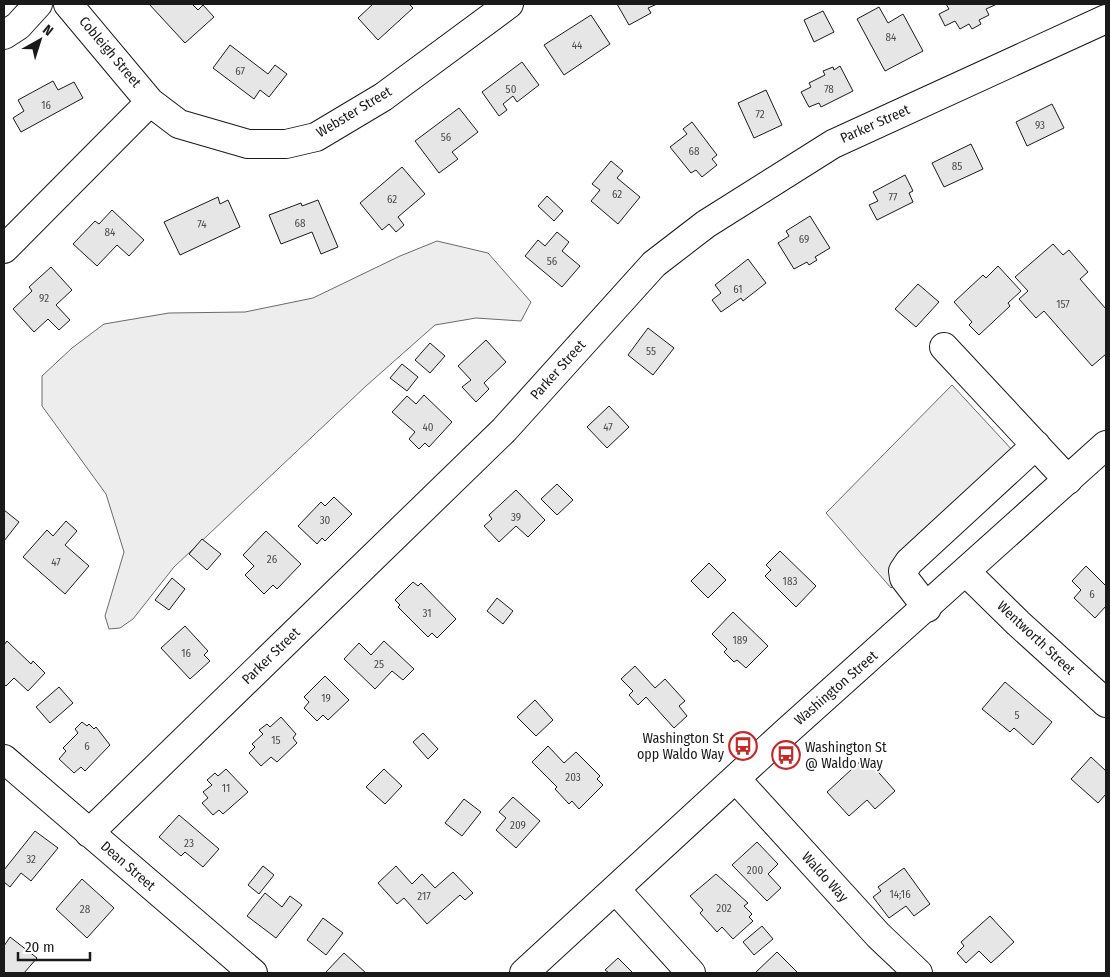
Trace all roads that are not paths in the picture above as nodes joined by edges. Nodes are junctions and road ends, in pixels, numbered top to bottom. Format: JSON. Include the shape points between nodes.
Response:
{"nodes":[{"id":1,"x":38,"y":4,"type":"edge"},
{"id":2,"x":68,"y":4,"type":"edge"},
{"id":3,"x":509,"y":4,"type":"edge"},
{"id":4,"x":1106,"y":19,"type":"edge"},
{"id":5,"x":4,"y":34,"type":"edge"},
{"id":6,"x":150,"y":102,"type":"junction"},
{"id":7,"x":4,"y":249,"type":"edge"},
{"id":8,"x":944,"y":347,"type":"dead end"},
{"id":9,"x":1036,"y":445,"type":"junction"},
{"id":10,"x":1106,"y":445,"type":"edge"},
{"id":11,"x":1068,"y":480,"type":"junction"},
{"id":12,"x":966,"y":572,"type":"junction"},
{"id":13,"x":927,"y":608,"type":"junction"},
{"id":14,"x":1106,"y":704,"type":"edge"},
{"id":15,"x":4,"y":759,"type":"edge"},
{"id":16,"x":736,"y":779,"type":"junction"},
{"id":17,"x":89,"y":833,"type":"junction"},
{"id":18,"x":616,"y":890,"type":"junction"},
{"id":19,"x":253,"y":973,"type":"edge"},
{"id":20,"x":524,"y":973,"type":"edge"},
{"id":21,"x":691,"y":973,"type":"edge"},
{"id":22,"x":918,"y":973,"type":"edge"}],
"edges":[{"from":1,"to":5,"type":"street","via":[[18,26]]},
{"from":2,"to":6,"type":"street","name":"Cobleigh Street"},
{"from":3,"to":6,"type":"street","name":"Webster Street","via":[[383,97],[316,137],[286,144],[248,144],[178,124]]},
{"from":4,"to":17,"type":"street","name":"Parker Street","via":[[833,144],[706,224],[654,264],[504,430]]},
{"from":6,"to":7,"type":"street"},
{"from":8,"to":9,"type":"street"},
{"from":9,"to":11,"type":"street"},
{"from":9,"to":13,"type":"street","via":[[909,562],[903,571],[904,578]]},
{"from":10,"to":11,"type":"street","name":"Washington Street"},
{"from":11,"to":12,"type":"street","name":"Washington Street"},
{"from":12,"to":13,"type":"street","name":"Washington Street"},
{"from":12,"to":14,"type":"street","name":"Wentworth Street"},
{"from":13,"to":16,"type":"street","name":"Washington Street"},
{"from":15,"to":17,"type":"street","name":"Dean Street"},
{"from":16,"to":18,"type":"street","name":"Washington Street"},
{"from":16,"to":22,"type":"street","name":"Waldo Way","via":[[878,935]]},
{"from":17,"to":19,"type":"street","name":"Dean Street"},
{"from":18,"to":20,"type":"street","name":"Washington Street"},
{"from":18,"to":21,"type":"street"}]}
